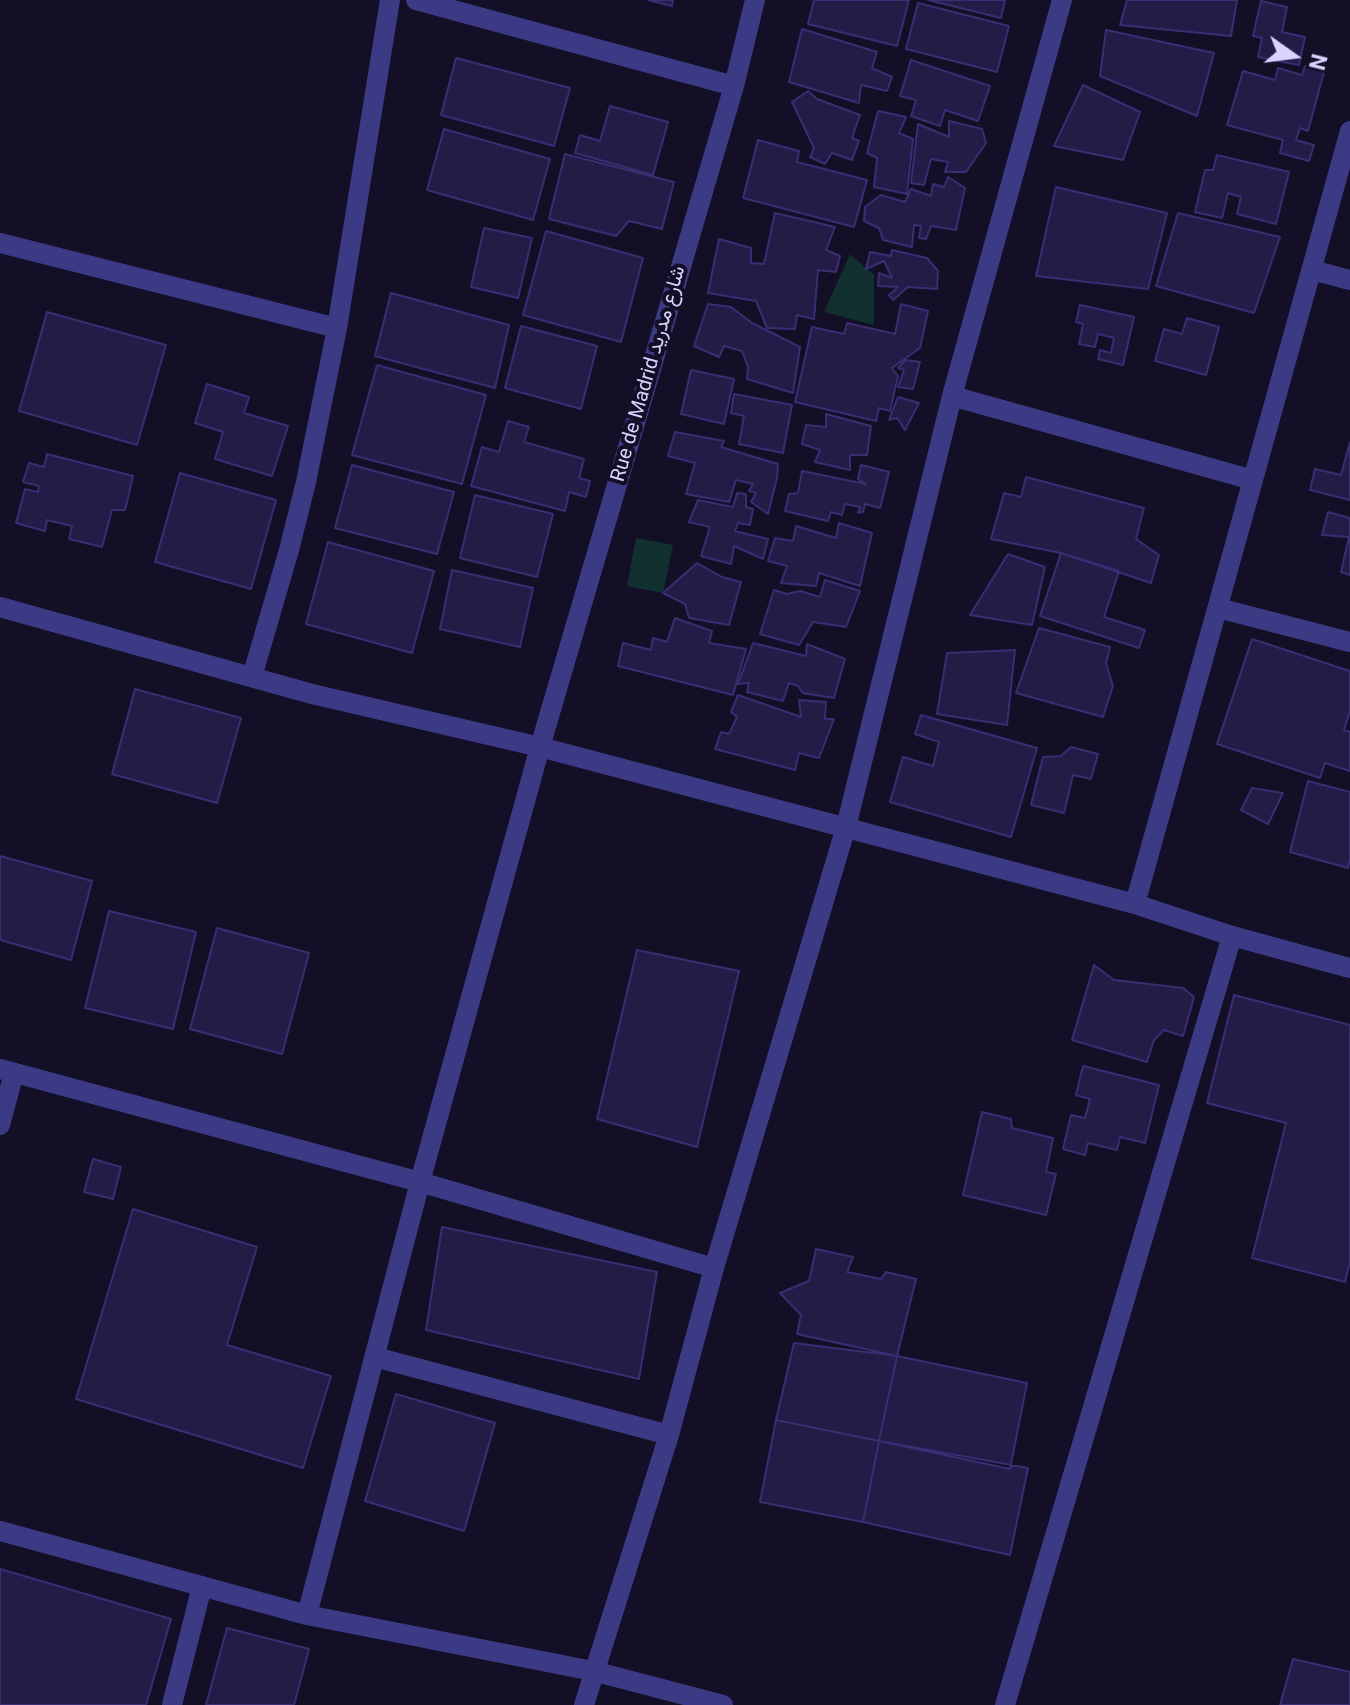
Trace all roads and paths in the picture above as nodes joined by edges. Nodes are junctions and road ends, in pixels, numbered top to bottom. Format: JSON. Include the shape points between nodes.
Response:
{"nodes":[{"id":1,"x":390,"y":0,"type":"edge"},
{"id":2,"x":416,"y":0,"type":"edge"},
{"id":3,"x":755,"y":0,"type":"edge"},
{"id":4,"x":1062,"y":0,"type":"edge"},
{"id":5,"x":734,"y":86,"type":"junction"},
{"id":6,"x":1350,"y":131,"type":"edge"},
{"id":7,"x":0,"y":243,"type":"edge"},
{"id":8,"x":1312,"y":270,"type":"junction"},
{"id":9,"x":1350,"y":280,"type":"edge"},
{"id":10,"x":337,"y":328,"type":"junction"},
{"id":11,"x":952,"y":396,"type":"junction"},
{"id":12,"x":1253,"y":480,"type":"junction"},
{"id":13,"x":0,"y":607,"type":"edge"},
{"id":14,"x":1218,"y":608,"type":"junction"},
{"id":15,"x":1350,"y":642,"type":"edge"},
{"id":16,"x":252,"y":677,"type":"junction"},
{"id":17,"x":540,"y":747,"type":"junction"},
{"id":18,"x":846,"y":827,"type":"junction"},
{"id":19,"x":1135,"y":904,"type":"junction"},
{"id":20,"x":1232,"y":936,"type":"junction"},
{"id":21,"x":1350,"y":968,"type":"edge"},
{"id":22,"x":7,"y":1071,"type":"edge"},
{"id":23,"x":0,"y":1125,"type":"edge"},
{"id":24,"x":420,"y":1182,"type":"junction"},
{"id":25,"x":714,"y":1268,"type":"junction"},
{"id":26,"x":375,"y":1357,"type":"junction"},
{"id":27,"x":669,"y":1435,"type":"junction"},
{"id":28,"x":0,"y":1531,"type":"edge"},
{"id":29,"x":202,"y":1586,"type":"junction"},
{"id":30,"x":307,"y":1615,"type":"junction"},
{"id":31,"x":593,"y":1671,"type":"junction"},
{"id":32,"x":172,"y":1705,"type":"edge"},
{"id":33,"x":584,"y":1705,"type":"edge"},
{"id":34,"x":723,"y":1705,"type":"edge"},
{"id":35,"x":1005,"y":1705,"type":"edge"}],
"edges":[{"from":1,"to":10,"type":"street"},
{"from":2,"to":5,"type":"street"},
{"from":3,"to":5,"type":"street","name":"Rue de Madrid شارع مدريد"},
{"from":4,"to":11,"type":"street"},
{"from":5,"to":17,"type":"street","name":"Rue de Madrid شارع مدريد"},
{"from":6,"to":8,"type":"street"},
{"from":7,"to":10,"type":"street"},
{"from":8,"to":9,"type":"street"},
{"from":8,"to":12,"type":"street"},
{"from":10,"to":16,"type":"street","via":[[289,550]]},
{"from":11,"to":12,"type":"street"},
{"from":11,"to":18,"type":"street"},
{"from":12,"to":14,"type":"street"},
{"from":13,"to":16,"type":"street"},
{"from":14,"to":15,"type":"street"},
{"from":14,"to":19,"type":"street"},
{"from":16,"to":17,"type":"street"},
{"from":17,"to":18,"type":"street"},
{"from":17,"to":24,"type":"street","name":"Rue de Madrid شارع مدريد"},
{"from":18,"to":19,"type":"street"},
{"from":18,"to":25,"type":"street"},
{"from":19,"to":20,"type":"street"},
{"from":20,"to":21,"type":"street"},
{"from":20,"to":35,"type":"street"},
{"from":22,"to":23,"type":"street"},
{"from":22,"to":24,"type":"street"},
{"from":24,"to":25,"type":"street"},
{"from":24,"to":26,"type":"street","name":"Rue de Madrid شارع مدريد"},
{"from":25,"to":27,"type":"street"},
{"from":26,"to":27,"type":"street"},
{"from":26,"to":30,"type":"street","name":"Rue de Madrid شارع مدريد"},
{"from":27,"to":31,"type":"street"},
{"from":28,"to":29,"type":"street"},
{"from":29,"to":30,"type":"street"},
{"from":29,"to":32,"type":"street"},
{"from":30,"to":31,"type":"street"},
{"from":31,"to":33,"type":"street"},
{"from":31,"to":34,"type":"street"}]}
